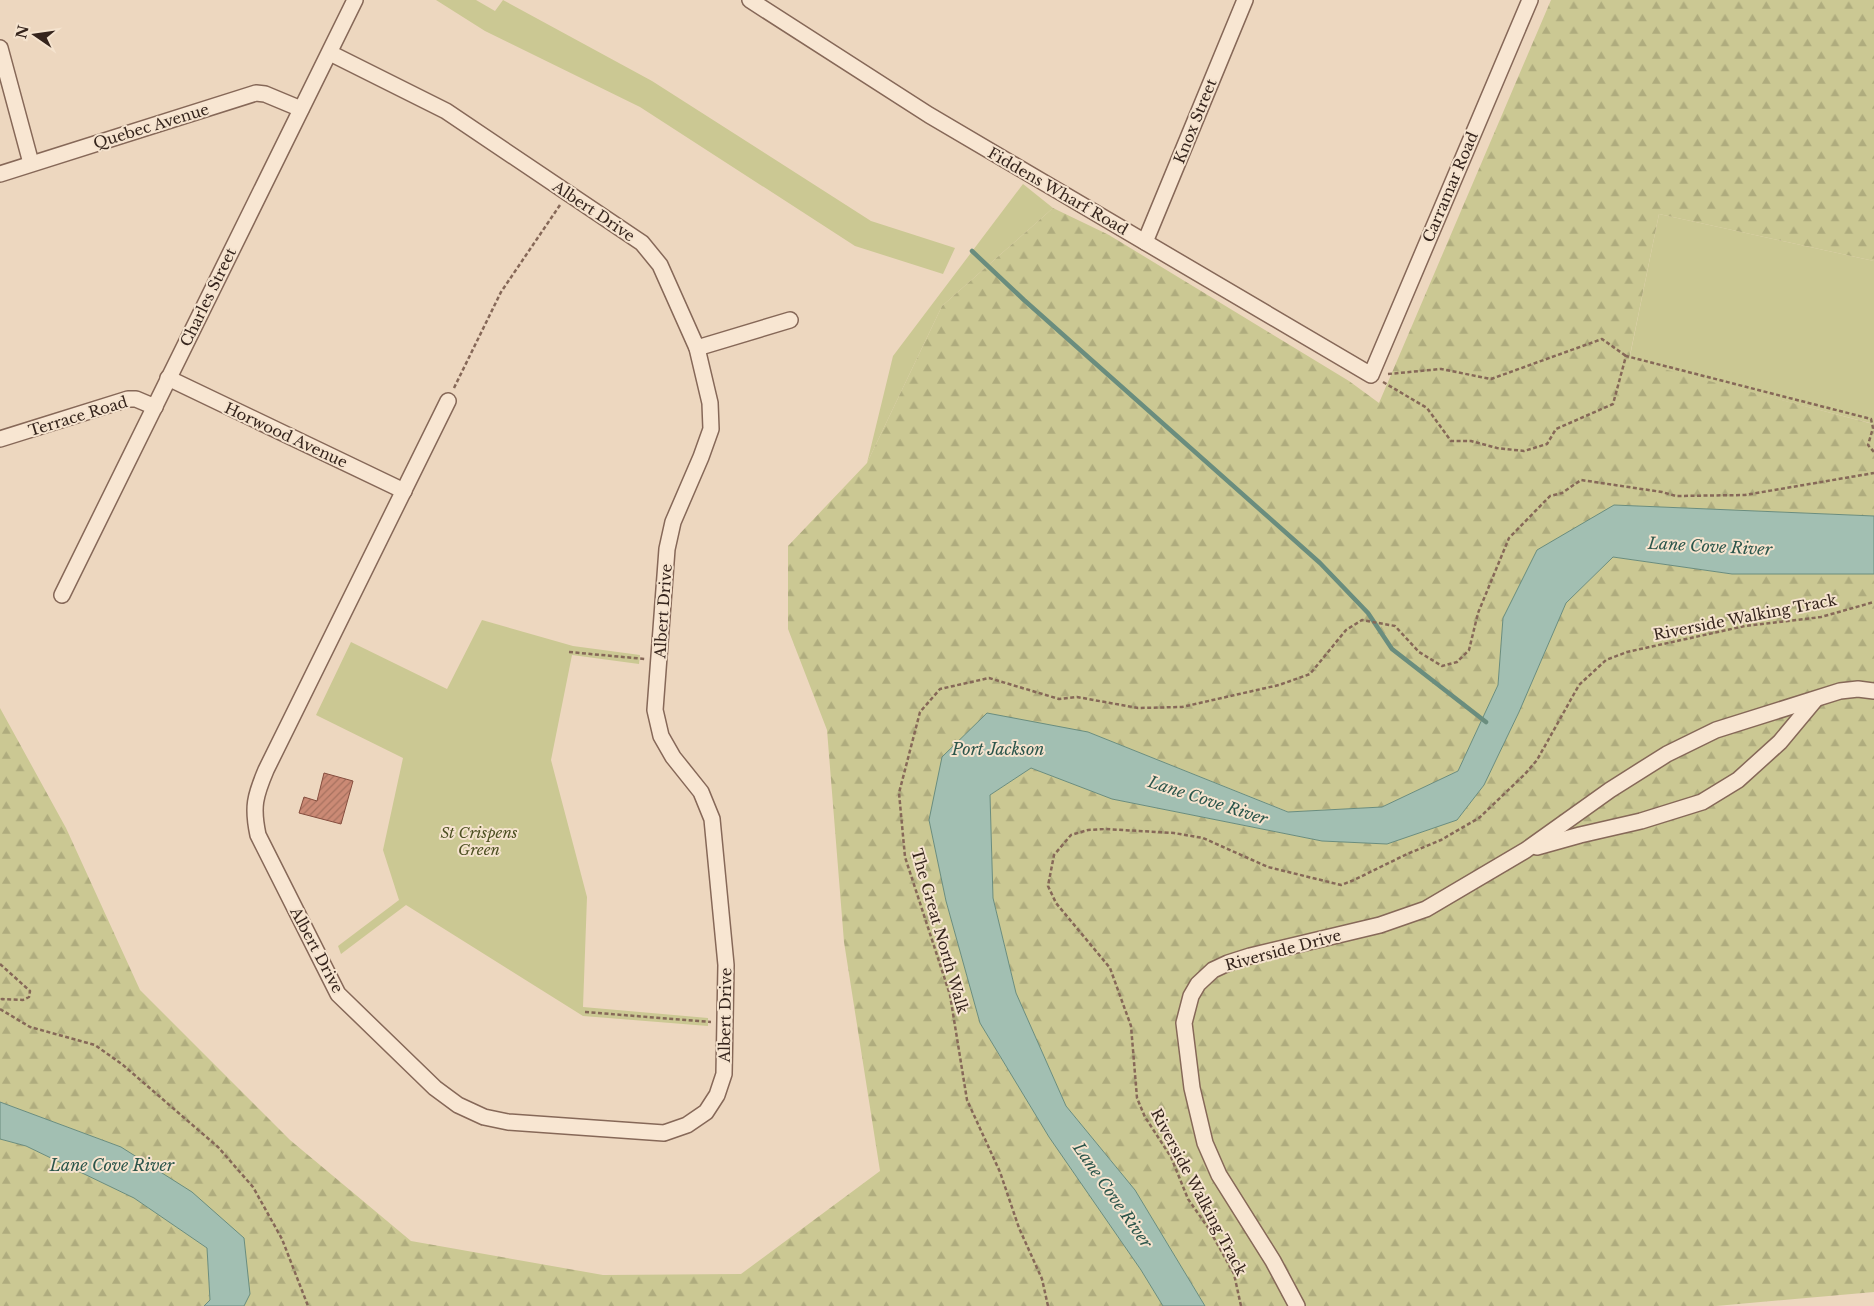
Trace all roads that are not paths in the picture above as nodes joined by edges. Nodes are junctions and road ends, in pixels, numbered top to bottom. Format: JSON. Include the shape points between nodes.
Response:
{"nodes":[{"id":1,"x":355,"y":0,"type":"edge"},
{"id":2,"x":750,"y":0,"type":"edge"},
{"id":3,"x":1245,"y":0,"type":"edge"},
{"id":4,"x":1530,"y":0,"type":"edge"},
{"id":5,"x":0,"y":48,"type":"edge"},
{"id":6,"x":330,"y":53,"type":"junction"},
{"id":7,"x":301,"y":109,"type":"junction"},
{"id":8,"x":31,"y":163,"type":"junction"},
{"id":9,"x":0,"y":174,"type":"edge"},
{"id":10,"x":1145,"y":242,"type":"junction"},
{"id":11,"x":790,"y":320,"type":"dead end"},
{"id":12,"x":697,"y":348,"type":"junction"},
{"id":13,"x":1371,"y":375,"type":"joint"},
{"id":14,"x":168,"y":378,"type":"junction"},
{"id":15,"x":448,"y":401,"type":"road end"},
{"id":16,"x":155,"y":407,"type":"junction"},
{"id":17,"x":0,"y":439,"type":"edge"},
{"id":18,"x":404,"y":491,"type":"junction"},
{"id":19,"x":62,"y":595,"type":"dead end"},
{"id":20,"x":1874,"y":691,"type":"edge"},
{"id":21,"x":1816,"y":699,"type":"junction"},
{"id":22,"x":1526,"y":850,"type":"junction"},
{"id":23,"x":1297,"y":1306,"type":"edge"}],
"edges":[{"from":1,"to":6,"type":"street","name":"Charles Street"},
{"from":2,"to":10,"type":"street","name":"Fiddens Wharf Road","via":[[929,115]]},
{"from":3,"to":10,"type":"street","name":"Knox Street"},
{"from":4,"to":13,"type":"street","name":"Carramar Road"},
{"from":5,"to":8,"type":"street"},
{"from":6,"to":7,"type":"street","name":"Charles Street"},
{"from":6,"to":12,"type":"street","name":"Albert Drive","via":[[446,111],[642,243],[660,265]]},
{"from":7,"to":8,"type":"street","name":"Quebec Avenue","via":[[256,93]]},
{"from":7,"to":14,"type":"street","name":"Charles Street"},
{"from":8,"to":9,"type":"street","name":"Quebec Avenue"},
{"from":10,"to":13,"type":"street","name":"Fiddens Wharf Road"},
{"from":11,"to":12,"type":"street"},
{"from":12,"to":18,"type":"street","name":"Albert Drive","via":[[710,402],[711,429],[673,522],[667,549],[655,710],[661,736],[701,792],[712,820],[726,965],[724,1074],[717,1095],[706,1112],[687,1125],[664,1133],[508,1122],[484,1117],[458,1105],[435,1088],[338,994],[258,835],[254,815],[257,790]]},
{"from":14,"to":16,"type":"street","name":"Charles Street"},
{"from":14,"to":18,"type":"street","name":"Horwood Avenue"},
{"from":15,"to":18,"type":"street","name":"Albert Drive"},
{"from":16,"to":17,"type":"street","name":"Terrace Road","via":[[128,399]]},
{"from":16,"to":19,"type":"street","name":"Charles Street"},
{"from":20,"to":21,"type":"street","name":"Riverside Drive","via":[[1840,691]]},
{"from":21,"to":22,"type":"street","name":"Riverside Drive","via":[[1716,730],[1667,754]]},
{"from":21,"to":22,"type":"street","name":"Riverside Drive","via":[[1780,742],[1738,780],[1702,802]]},
{"from":22,"to":23,"type":"street","name":"Riverside Drive","via":[[1414,914],[1228,963],[1206,976],[1191,996],[1184,1023],[1185,1042],[1192,1088],[1206,1143],[1220,1176]]}]}
